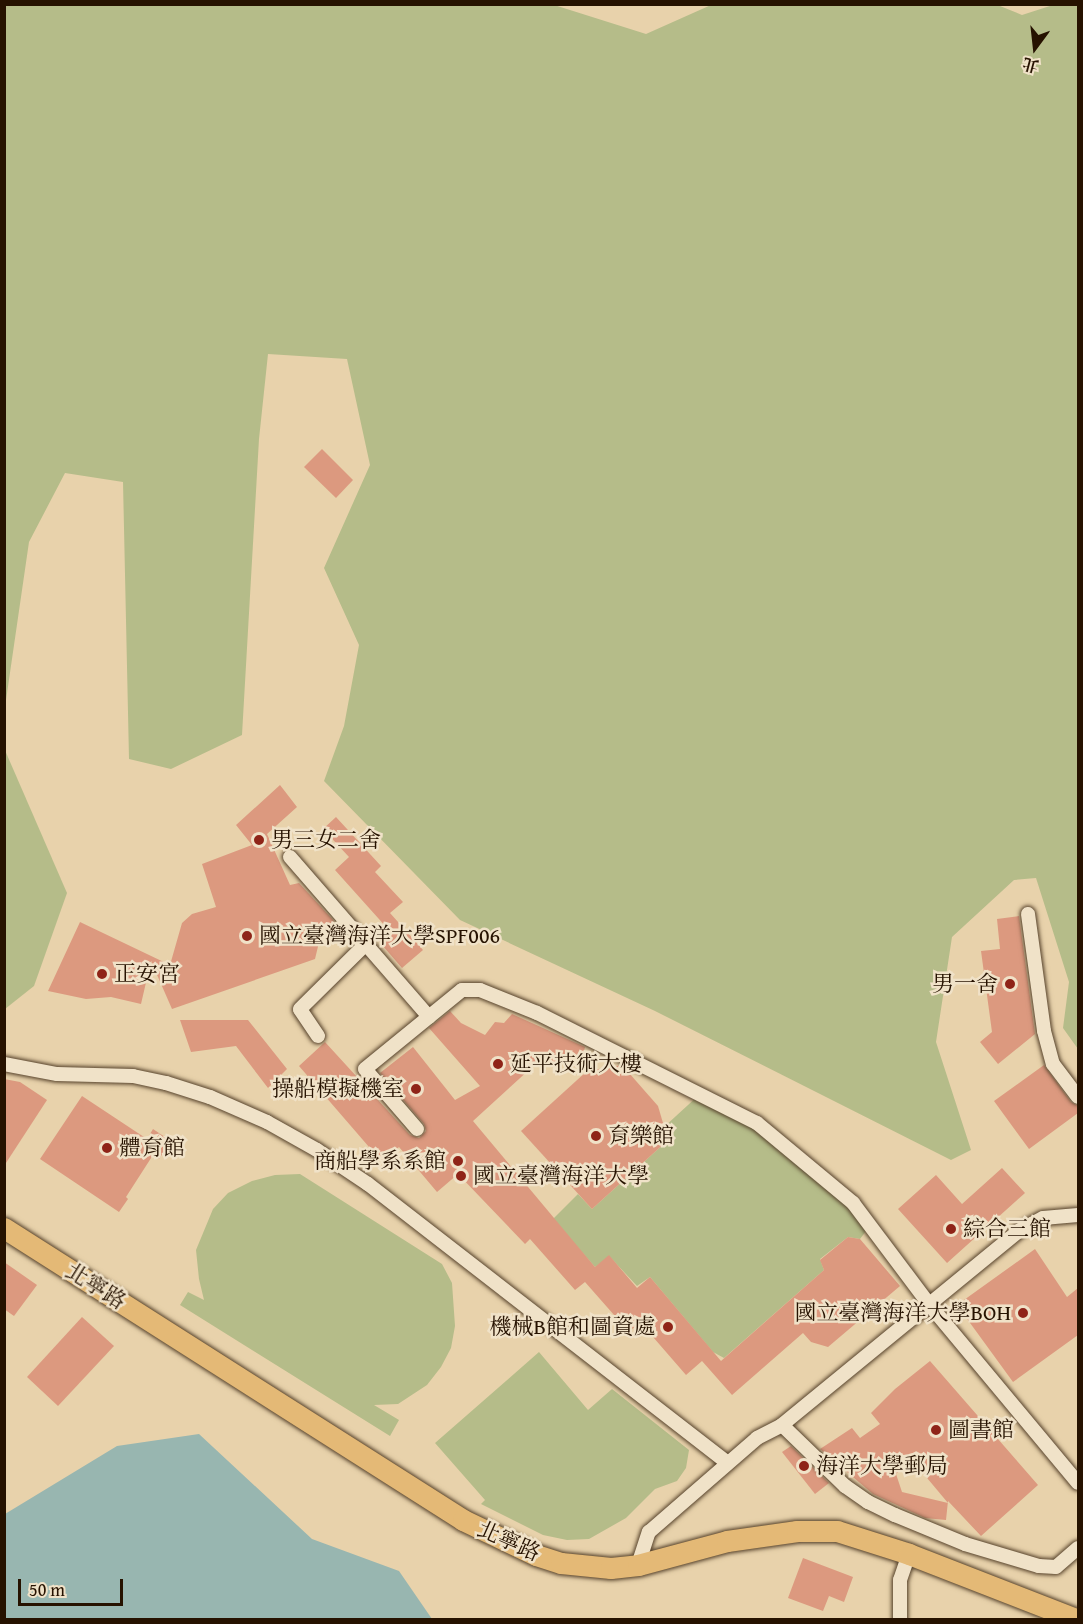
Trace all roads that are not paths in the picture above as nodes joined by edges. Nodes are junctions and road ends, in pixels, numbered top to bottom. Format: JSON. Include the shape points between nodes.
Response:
{"nodes":[{"id":1,"x":290,"y":857,"type":"dead end"},
{"id":2,"x":1028,"y":914,"type":"dead end"},
{"id":3,"x":365,"y":945,"type":"junction"},
{"id":4,"x":429,"y":1017,"type":"junction"},
{"id":5,"x":318,"y":1036,"type":"dead end"},
{"id":6,"x":4,"y":1064,"type":"edge"},
{"id":7,"x":1078,"y":1097,"type":"edge"},
{"id":8,"x":417,"y":1129,"type":"dead end"},
{"id":9,"x":1078,"y":1215,"type":"edge"},
{"id":10,"x":4,"y":1228,"type":"edge"},
{"id":11,"x":928,"y":1303,"type":"junction"},
{"id":12,"x":782,"y":1425,"type":"junction"},
{"id":13,"x":728,"y":1463,"type":"junction"},
{"id":14,"x":1078,"y":1483,"type":"edge"},
{"id":15,"x":1078,"y":1548,"type":"edge"},
{"id":16,"x":909,"y":1554,"type":"junction"},
{"id":17,"x":638,"y":1565,"type":"junction"},
{"id":18,"x":900,"y":1620,"type":"edge"},
{"id":19,"x":1078,"y":1620,"type":"edge"}],
"edges":[{"from":1,"to":3,"type":"street"},
{"from":2,"to":7,"type":"street","via":[[1044,1031],[1053,1064]]},
{"from":3,"to":4,"type":"street"},
{"from":3,"to":5,"type":"street","via":[[300,1009]]},
{"from":4,"to":8,"type":"street","via":[[365,1069]]},
{"from":4,"to":11,"type":"street","via":[[462,990],[480,990],[593,1039],[758,1123],[853,1203]]},
{"from":6,"to":13,"type":"street","via":[[57,1074],[133,1076],[210,1097],[267,1122],[368,1184]]},
{"from":9,"to":11,"type":"street","via":[[1043,1218],[1020,1230]]},
{"from":10,"to":17,"type":"main road","name":"北寧路","via":[[463,1520],[561,1563],[611,1568]]},
{"from":11,"to":12,"type":"street"},
{"from":11,"to":14,"type":"street"},
{"from":12,"to":13,"type":"street","via":[[757,1438]]},
{"from":12,"to":15,"type":"street","via":[[845,1486],[895,1515],[965,1544],[1038,1566],[1056,1567]]},
{"from":13,"to":17,"type":"street","via":[[649,1532]]},
{"from":16,"to":17,"type":"main road","name":"北寧路","via":[[849,1533],[810,1529],[727,1541]]},
{"from":16,"to":18,"type":"street","via":[[900,1580]]},
{"from":16,"to":19,"type":"main road","name":"北寧路"}]}
